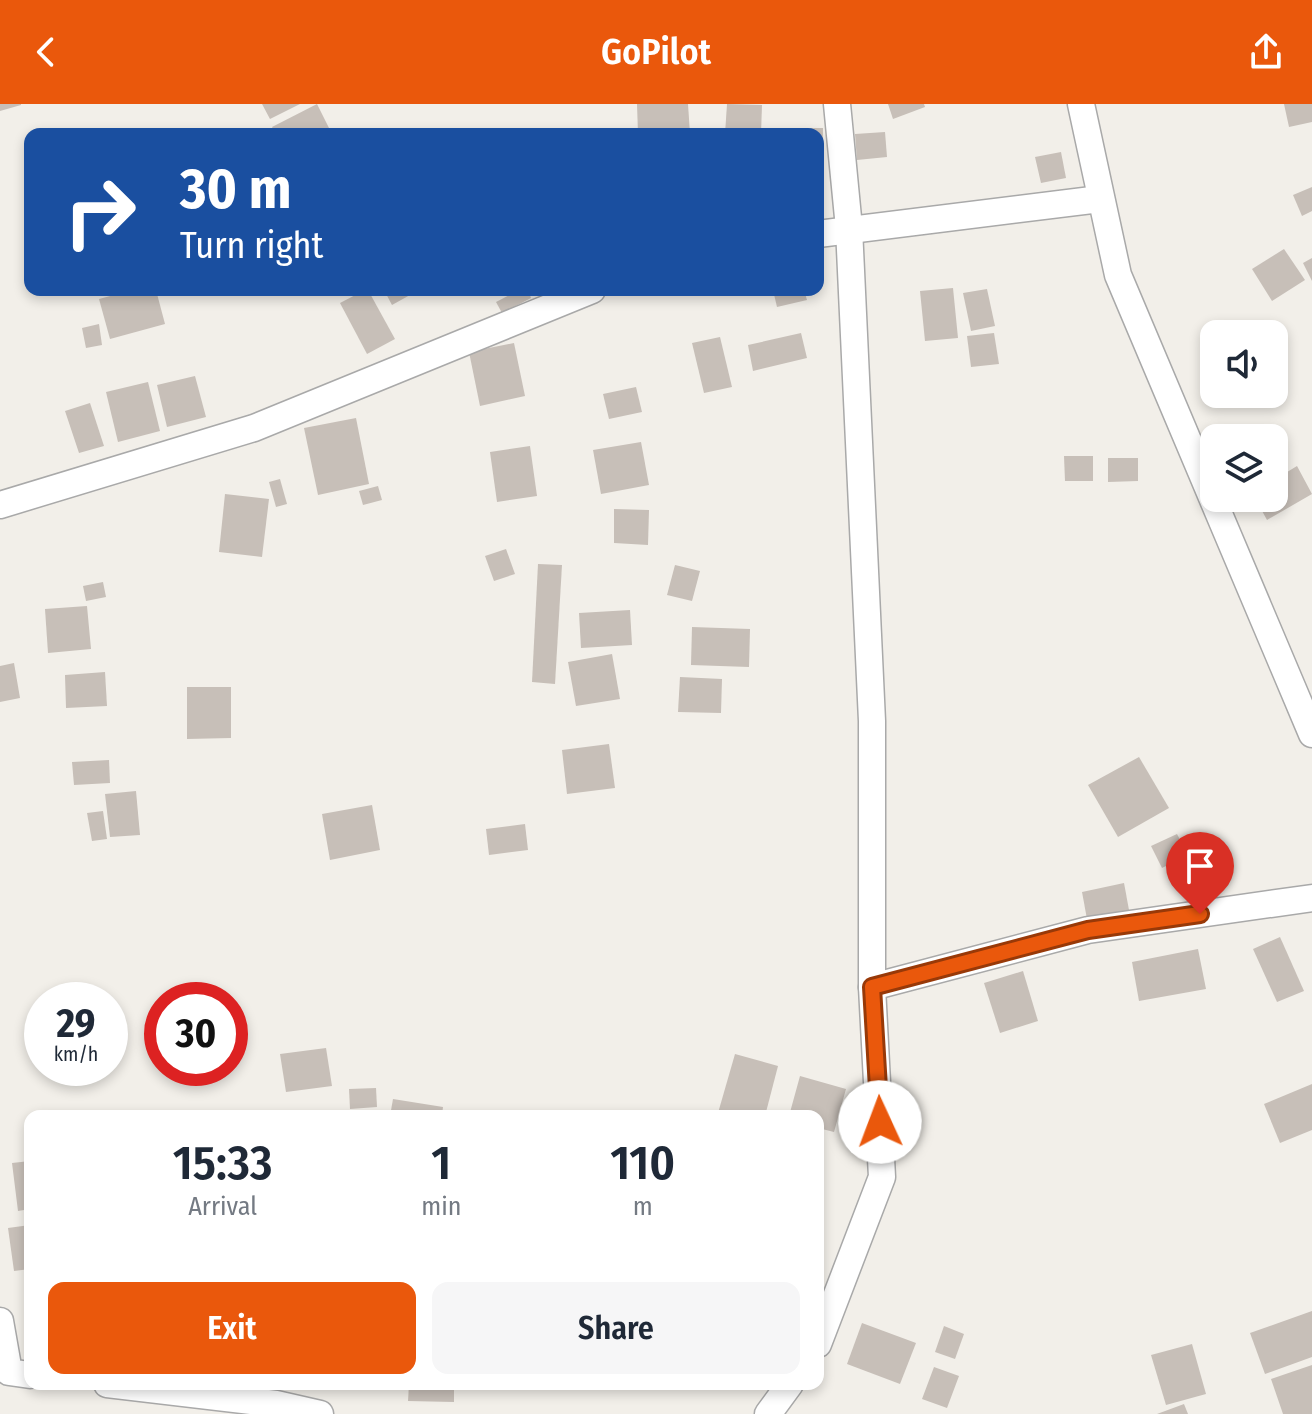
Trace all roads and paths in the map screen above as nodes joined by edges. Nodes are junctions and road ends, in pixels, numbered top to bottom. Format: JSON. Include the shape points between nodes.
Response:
{"nodes":[{"id":1,"x":837,"y":104,"type":"edge"},
{"id":2,"x":1081,"y":104,"type":"edge"},
{"id":3,"x":1100,"y":199,"type":"junction"},
{"id":4,"x":849,"y":228,"type":"junction"},
{"id":5,"x":824,"y":233,"type":"edge"},
{"id":6,"x":577,"y":296,"type":"edge"},
{"id":7,"x":0,"y":505,"type":"edge"},
{"id":8,"x":1312,"y":734,"type":"edge"},
{"id":9,"x":1312,"y":898,"type":"edge"},
{"id":10,"x":872,"y":987,"type":"junction"},
{"id":11,"x":0,"y":1321,"type":"edge"},
{"id":12,"x":824,"y":1328,"type":"edge"},
{"id":13,"x":24,"y":1374,"type":"edge"},
{"id":14,"x":158,"y":1390,"type":"edge"},
{"id":15,"x":786,"y":1390,"type":"edge"},
{"id":16,"x":320,"y":1414,"type":"edge"},
{"id":17,"x":768,"y":1414,"type":"edge"}],
"edges":[{"from":1,"to":4,"type":"street"},
{"from":2,"to":3,"type":"street"},
{"from":3,"to":4,"type":"street"},
{"from":3,"to":8,"type":"street","via":[[1118,275]]},
{"from":4,"to":5,"type":"street"},
{"from":4,"to":10,"type":"street","via":[[872,721]]},
{"from":6,"to":7,"type":"street","via":[[254,428]]},
{"from":9,"to":10,"type":"street","via":[[1088,930]]},
{"from":10,"to":12,"type":"street","via":[[882,1177]]},
{"from":11,"to":13,"type":"street","via":[[9,1372]]},
{"from":14,"to":16,"type":"street"},
{"from":15,"to":17,"type":"street"}]}
